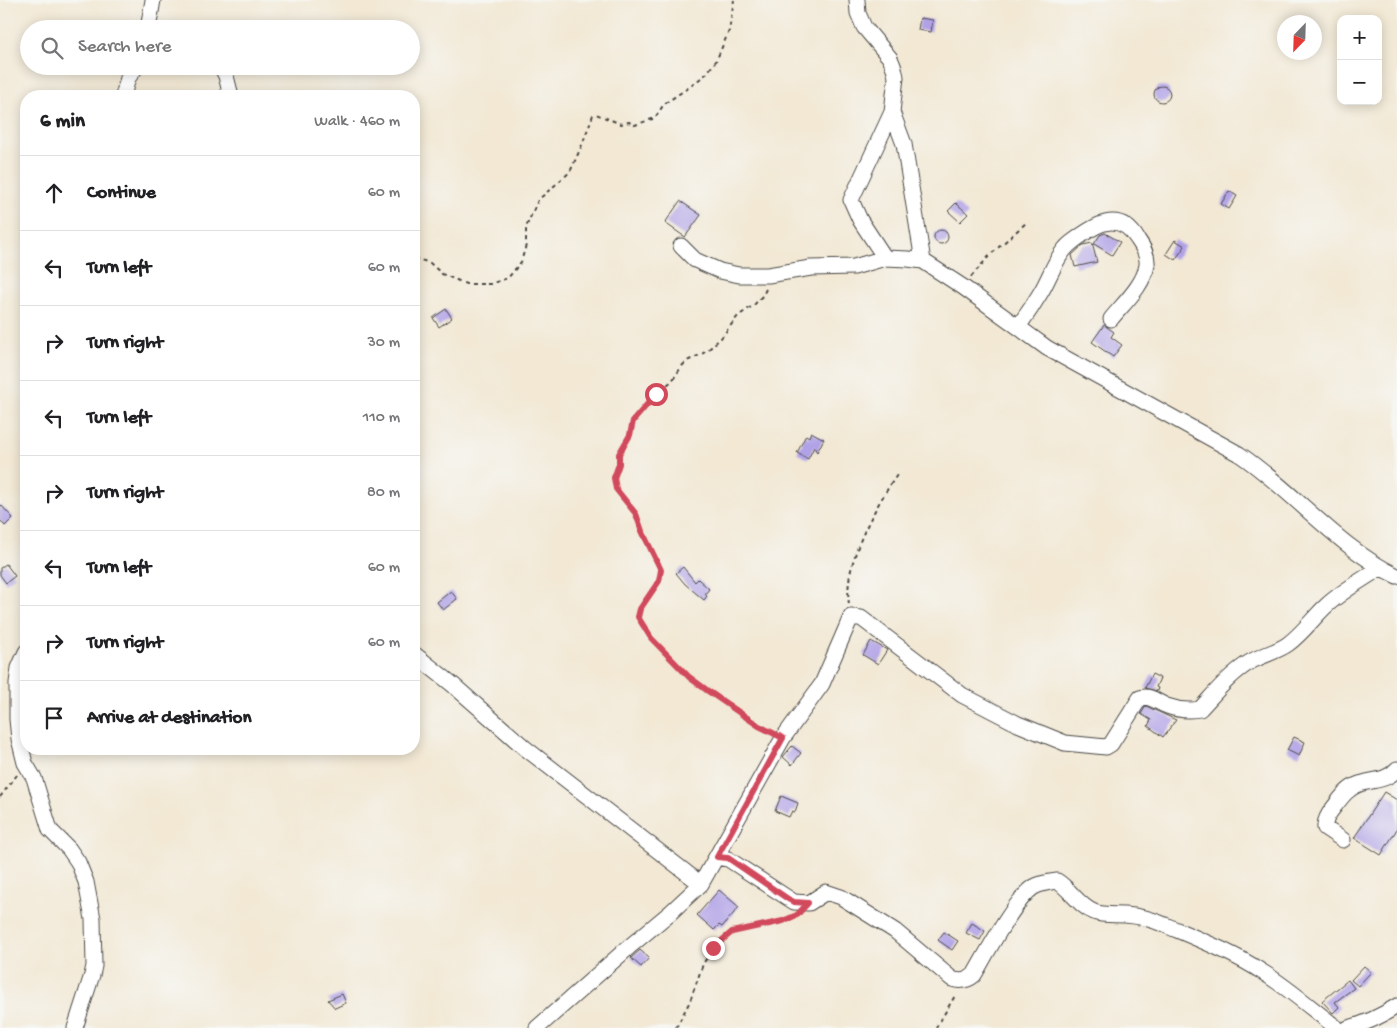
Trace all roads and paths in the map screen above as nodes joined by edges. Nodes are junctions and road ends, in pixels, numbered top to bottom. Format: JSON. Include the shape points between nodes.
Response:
{"nodes":[{"id":1,"x":153,"y":0,"type":"edge"},
{"id":2,"x":734,"y":0,"type":"edge"},
{"id":3,"x":857,"y":0,"type":"edge"},
{"id":4,"x":150,"y":20,"type":"edge"},
{"id":5,"x":130,"y":75,"type":"edge"},
{"id":6,"x":226,"y":75,"type":"edge"},
{"id":7,"x":125,"y":90,"type":"edge"},
{"id":8,"x":230,"y":90,"type":"edge"},
{"id":9,"x":892,"y":112,"type":"junction"},
{"id":10,"x":1027,"y":222,"type":"dead end"},
{"id":11,"x":681,"y":246,"type":"dead end"},
{"id":12,"x":885,"y":258,"type":"junction"},
{"id":13,"x":420,"y":260,"type":"edge"},
{"id":14,"x":923,"y":261,"type":"junction"},
{"id":15,"x":771,"y":274,"type":"junction"},
{"id":16,"x":963,"y":287,"type":"junction"},
{"id":17,"x":1111,"y":319,"type":"dead end"},
{"id":18,"x":1018,"y":327,"type":"junction"},
{"id":19,"x":897,"y":475,"type":"dead end"},
{"id":20,"x":1380,"y":568,"type":"junction"},
{"id":21,"x":1397,"y":576,"type":"edge"},
{"id":22,"x":851,"y":617,"type":"junction"},
{"id":23,"x":420,"y":659,"type":"edge"},
{"id":24,"x":20,"y":666,"type":"edge"},
{"id":25,"x":783,"y":738,"type":"junction"},
{"id":26,"x":20,"y":743,"type":"edge"},
{"id":27,"x":23,"y":755,"type":"edge"},
{"id":28,"x":25,"y":763,"type":"junction"},
{"id":29,"x":1397,"y":769,"type":"edge"},
{"id":30,"x":0,"y":797,"type":"edge"},
{"id":31,"x":1343,"y":840,"type":"dead end"},
{"id":32,"x":717,"y":857,"type":"junction"},
{"id":33,"x":701,"y":884,"type":"junction"},
{"id":34,"x":808,"y":903,"type":"junction"},
{"id":35,"x":964,"y":981,"type":"junction"},
{"id":36,"x":1397,"y":1006,"type":"edge"},
{"id":37,"x":75,"y":1028,"type":"edge"},
{"id":38,"x":537,"y":1028,"type":"edge"},
{"id":39,"x":676,"y":1028,"type":"edge"},
{"id":40,"x":936,"y":1028,"type":"edge"},
{"id":41,"x":1337,"y":1028,"type":"edge"},
{"id":42,"x":1348,"y":1028,"type":"edge"}],
"edges":[{"from":1,"to":4,"type":"street"},
{"from":2,"to":13,"type":"path","via":[[729,31],[716,61],[706,74],[664,104],[655,118],[623,124],[593,115],[570,172],[538,200],[526,227],[526,245],[520,262],[508,278],[490,284],[466,284]]},
{"from":3,"to":9,"type":"street","via":[[864,27],[890,58],[894,68]]},
{"from":5,"to":7,"type":"street"},
{"from":6,"to":8,"type":"street"},
{"from":9,"to":12,"type":"street","via":[[851,200]]},
{"from":9,"to":14,"type":"street","via":[[904,144]]},
{"from":10,"to":16,"type":"path","via":[[984,261]]},
{"from":11,"to":15,"type":"street","via":[[695,260],[720,271],[739,275]]},
{"from":12,"to":14,"type":"street"},
{"from":12,"to":15,"type":"street","via":[[854,267],[811,268]]},
{"from":14,"to":16,"type":"street"},
{"from":15,"to":25,"type":"path","via":[[763,295],[754,305],[738,316],[710,348],[682,366],[672,382],[656,394],[633,421],[630,435],[619,454],[614,478],[616,489],[636,514],[661,570],[659,581],[640,609],[638,617],[645,630],[689,677],[759,726]]},
{"from":16,"to":18,"type":"street"},
{"from":17,"to":18,"type":"street","via":[[1138,285],[1147,264],[1144,248],[1135,234],[1124,224],[1113,221],[1095,227],[1067,247]]},
{"from":18,"to":20,"type":"street","via":[[1047,348],[1239,454]]},
{"from":19,"to":22,"type":"path","via":[[870,517],[851,570],[848,598]]},
{"from":20,"to":21,"type":"street"},
{"from":20,"to":22,"type":"street","via":[[1340,594],[1288,645],[1236,671],[1200,709],[1183,710],[1149,697],[1140,698],[1106,747],[1065,743],[980,705],[962,695],[861,618]]},
{"from":22,"to":25,"type":"street","via":[[822,684]]},
{"from":23,"to":33,"type":"street","via":[[525,748]]},
{"from":24,"to":26,"type":"street","via":[[17,719]]},
{"from":25,"to":32,"type":"street"},
{"from":27,"to":28,"type":"street"},
{"from":28,"to":30,"type":"path"},
{"from":28,"to":37,"type":"street","via":[[34,778],[50,830],[78,862],[90,899],[94,966]]},
{"from":29,"to":31,"type":"street","via":[[1386,778],[1356,785],[1331,810],[1325,820],[1325,828]]},
{"from":32,"to":33,"type":"street"},
{"from":32,"to":34,"type":"street","via":[[728,858],[794,902]]},
{"from":33,"to":38,"type":"street"},
{"from":34,"to":35,"type":"street","via":[[826,892],[841,897],[895,931],[952,979]]},
{"from":34,"to":39,"type":"path","via":[[797,915],[783,921],[732,932],[713,948]]},
{"from":35,"to":40,"type":"path"},
{"from":35,"to":41,"type":"street","via":[[974,975],[1020,900],[1034,887],[1057,881],[1094,912],[1145,917],[1211,945],[1254,968]]},
{"from":36,"to":42,"type":"street"}]}
